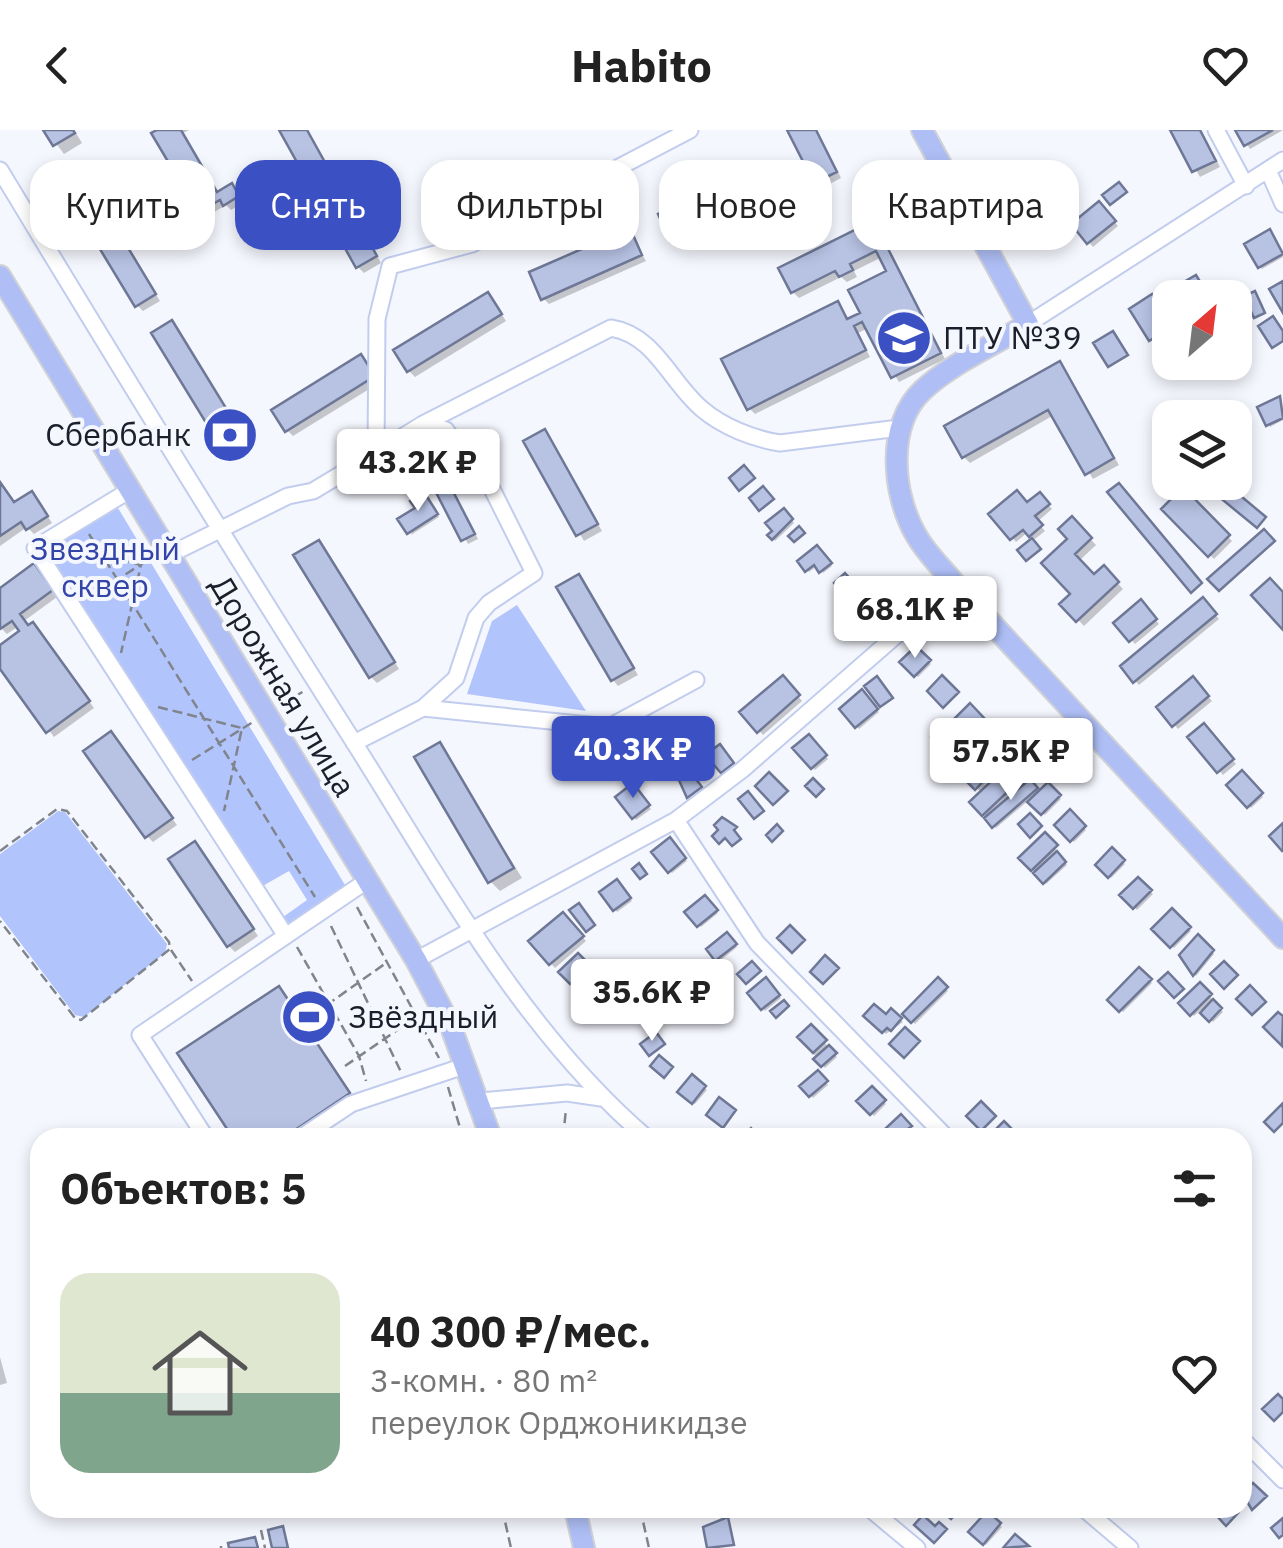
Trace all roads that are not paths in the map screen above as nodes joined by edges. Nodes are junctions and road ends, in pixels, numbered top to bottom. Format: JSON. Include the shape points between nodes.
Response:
{"nodes":[{"id":1,"x":690,"y":130,"type":"edge"},
{"id":2,"x":922,"y":130,"type":"edge"},
{"id":3,"x":1216,"y":130,"type":"edge"},
{"id":4,"x":1283,"y":160,"type":"edge"},
{"id":5,"x":0,"y":170,"type":"edge"},
{"id":6,"x":1268,"y":170,"type":"junction"},
{"id":7,"x":1246,"y":186,"type":"junction"},
{"id":8,"x":1283,"y":204,"type":"edge"},
{"id":9,"x":0,"y":276,"type":"edge"},
{"id":10,"x":1028,"y":324,"type":"junction"},
{"id":11,"x":423,"y":424,"type":"junction"},
{"id":12,"x":899,"y":428,"type":"junction"},
{"id":13,"x":376,"y":454,"type":"junction"},
{"id":14,"x":130,"y":490,"type":"junction"},
{"id":15,"x":217,"y":530,"type":"junction"},
{"id":16,"x":159,"y":557,"type":"junction"},
{"id":17,"x":954,"y":584,"type":"junction"},
{"id":18,"x":696,"y":680,"type":"dead end"},
{"id":19,"x":424,"y":708,"type":"junction"},
{"id":20,"x":354,"y":743,"type":"junction"},
{"id":21,"x":676,"y":820,"type":"junction"},
{"id":22,"x":357,"y":887,"type":"junction"},
{"id":23,"x":472,"y":932,"type":"junction"},
{"id":24,"x":289,"y":937,"type":"junction"},
{"id":25,"x":1283,"y":938,"type":"edge"},
{"id":26,"x":416,"y":960,"type":"junction"},
{"id":27,"x":464,"y":1066,"type":"junction"},
{"id":28,"x":602,"y":1098,"type":"junction"},
{"id":29,"x":481,"y":1101,"type":"junction"},
{"id":30,"x":200,"y":1128,"type":"edge"},
{"id":31,"x":315,"y":1128,"type":"edge"},
{"id":32,"x":488,"y":1128,"type":"edge"},
{"id":33,"x":636,"y":1128,"type":"edge"},
{"id":34,"x":938,"y":1128,"type":"edge"},
{"id":35,"x":1252,"y":1448,"type":"edge"},
{"id":36,"x":1283,"y":1480,"type":"edge"},
{"id":37,"x":577,"y":1518,"type":"edge"},
{"id":38,"x":882,"y":1518,"type":"edge"},
{"id":39,"x":1094,"y":1518,"type":"edge"},
{"id":40,"x":584,"y":1548,"type":"edge"},
{"id":41,"x":917,"y":1548,"type":"edge"},
{"id":42,"x":1130,"y":1548,"type":"edge"}],
"edges":[{"from":1,"to":13,"type":"street","via":[[472,244],[390,266],[377,319]]},
{"from":2,"to":10,"type":"main road"},
{"from":3,"to":7,"type":"street"},
{"from":4,"to":6,"type":"street"},
{"from":5,"to":15,"type":"street"},
{"from":6,"to":7,"type":"street"},
{"from":6,"to":8,"type":"street"},
{"from":7,"to":10,"type":"street"},
{"from":9,"to":14,"type":"main road","name":"Дорожная улица"},
{"from":10,"to":12,"type":"main road","via":[[924,388]]},
{"from":11,"to":12,"type":"street","via":[[610,328],[642,340],[700,408],[760,440],[780,444]]},
{"from":11,"to":13,"type":"street"},
{"from":11,"to":19,"type":"street","via":[[446,430],[472,470],[488,481],[534,573],[476,618],[456,678]]},
{"from":12,"to":17,"type":"main road","via":[[903,502],[916,535]]},
{"from":13,"to":15,"type":"street","via":[[313,491]]},
{"from":14,"to":16,"type":"main road","name":"Дорожная улица"},
{"from":14,"to":24,"type":"street","via":[[35,548]]},
{"from":15,"to":16,"type":"street"},
{"from":15,"to":20,"type":"street"},
{"from":16,"to":22,"type":"main road","name":"Дорожная улица","via":[[266,714]]},
{"from":17,"to":21,"type":"street"},
{"from":17,"to":25,"type":"main road"},
{"from":18,"to":19,"type":"street","via":[[608,727]]},
{"from":19,"to":20,"type":"street"},
{"from":20,"to":23,"type":"street"},
{"from":21,"to":23,"type":"street"},
{"from":21,"to":34,"type":"street","via":[[757,943]]},
{"from":22,"to":24,"type":"street"},
{"from":22,"to":26,"type":"main road","name":"Дорожная улица"},
{"from":23,"to":26,"type":"street"},
{"from":23,"to":28,"type":"street"},
{"from":24,"to":30,"type":"street","via":[[140,1035]]},
{"from":26,"to":27,"type":"main road","name":"Дорожная улица"},
{"from":27,"to":29,"type":"main road","name":"Дорожная улица"},
{"from":27,"to":31,"type":"street","via":[[442,1079],[351,1104]]},
{"from":28,"to":29,"type":"street","via":[[567,1093]]},
{"from":28,"to":33,"type":"street"},
{"from":29,"to":32,"type":"main road","name":"Дорожная улица"},
{"from":35,"to":36,"type":"street"},
{"from":37,"to":40,"type":"main road"},
{"from":38,"to":41,"type":"street"},
{"from":39,"to":42,"type":"street"}]}
